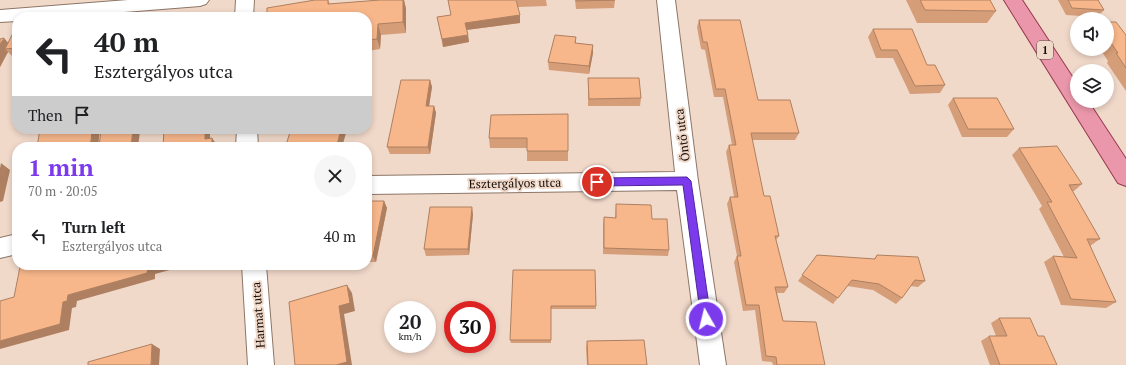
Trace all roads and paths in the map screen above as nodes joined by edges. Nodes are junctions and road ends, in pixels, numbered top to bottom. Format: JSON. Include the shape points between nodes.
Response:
{"nodes":[{"id":1,"x":200,"y":0,"type":"edge"},
{"id":2,"x":244,"y":0,"type":"edge"},
{"id":3,"x":666,"y":0,"type":"edge"},
{"id":4,"x":1013,"y":0,"type":"edge"},
{"id":5,"x":50,"y":12,"type":"edge"},
{"id":6,"x":244,"y":12,"type":"edge"},
{"id":7,"x":12,"y":15,"type":"edge"},
{"id":8,"x":0,"y":16,"type":"edge"},
{"id":9,"x":1070,"y":89,"type":"edge"},
{"id":10,"x":1082,"y":108,"type":"edge"},
{"id":11,"x":1126,"y":177,"type":"edge"},
{"id":12,"x":687,"y":181,"type":"junction"},
{"id":13,"x":372,"y":185,"type":"edge"},
{"id":14,"x":12,"y":245,"type":"edge"},
{"id":15,"x":0,"y":248,"type":"edge"},
{"id":16,"x":254,"y":270,"type":"edge"},
{"id":17,"x":261,"y":365,"type":"edge"},
{"id":18,"x":713,"y":365,"type":"edge"}],
"edges":[{"from":1,"to":5,"type":"street"},
{"from":2,"to":6,"type":"street"},
{"from":3,"to":12,"type":"street","name":"Öntő utca"},
{"from":4,"to":9,"type":"main road","number":"1"},
{"from":7,"to":8,"type":"street"},
{"from":10,"to":11,"type":"main road","number":"1"},
{"from":12,"to":13,"type":"street","name":"Esztergályos utca"},
{"from":12,"to":18,"type":"street","name":"Öntő utca"},
{"from":14,"to":15,"type":"street"},
{"from":16,"to":17,"type":"street","name":"Harmat utca"}]}
